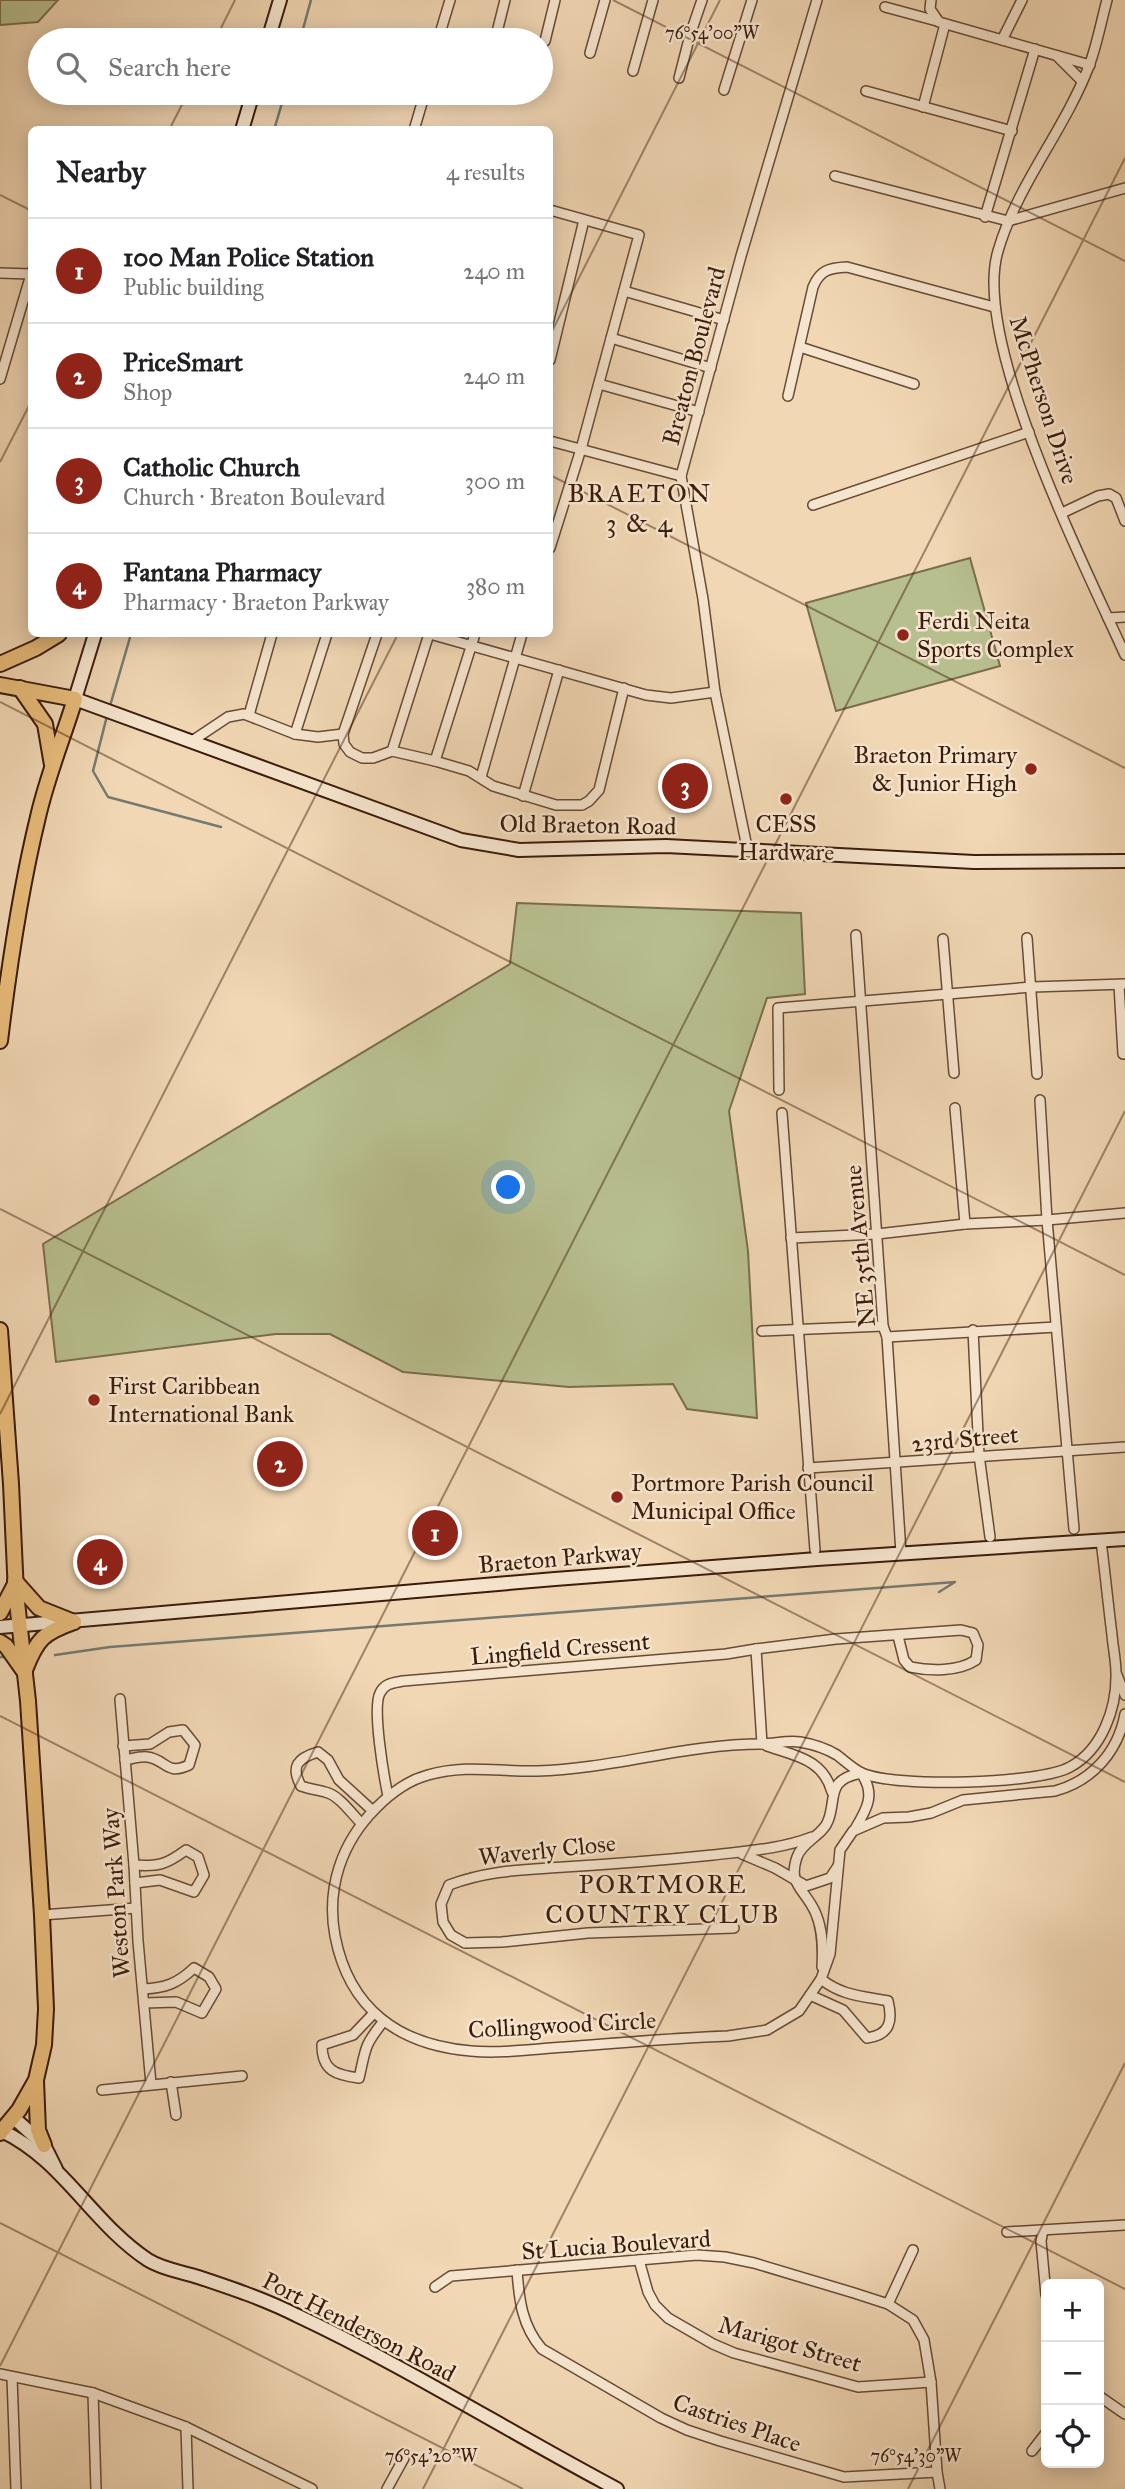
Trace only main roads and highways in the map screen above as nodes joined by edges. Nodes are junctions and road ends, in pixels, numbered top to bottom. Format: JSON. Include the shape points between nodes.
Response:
{"nodes":[{"id":1,"x":54,"y":637,"type":"edge"},
{"id":2,"x":0,"y":664,"type":"edge"},
{"id":3,"x":0,"y":685,"type":"edge"},
{"id":4,"x":20,"y":688,"type":"junction"},
{"id":5,"x":52,"y":766,"type":"junction"},
{"id":6,"x":0,"y":1041,"type":"edge"},
{"id":7,"x":0,"y":1330,"type":"edge"},
{"id":8,"x":15,"y":1581,"type":"junction"},
{"id":9,"x":0,"y":1613,"type":"edge"},
{"id":10,"x":0,"y":1642,"type":"edge"},
{"id":11,"x":24,"y":1671,"type":"junction"},
{"id":12,"x":36,"y":2080,"type":"junction"},
{"id":13,"x":1,"y":2132,"type":"edge"},
{"id":14,"x":44,"y":2145,"type":"road end"}],
"edges":[{"from":1,"to":2,"type":"main road"},
{"from":3,"to":4,"type":"main road"},
{"from":4,"to":5,"type":"main road","via":[[45,724]]},
{"from":4,"to":5,"type":"main road","via":[[75,699]]},
{"from":5,"to":6,"type":"main road","via":[[10,956]]},
{"from":7,"to":8,"type":"main road"},
{"from":8,"to":9,"type":"main road"},
{"from":8,"to":11,"type":"main road"},
{"from":8,"to":11,"type":"main road","via":[[39,1608],[74,1622],[39,1639]]},
{"from":10,"to":11,"type":"main road"},
{"from":11,"to":12,"type":"main road","via":[[46,2009]]},
{"from":12,"to":13,"type":"main road"},
{"from":12,"to":14,"type":"main road","via":[[38,2130]]}]}
